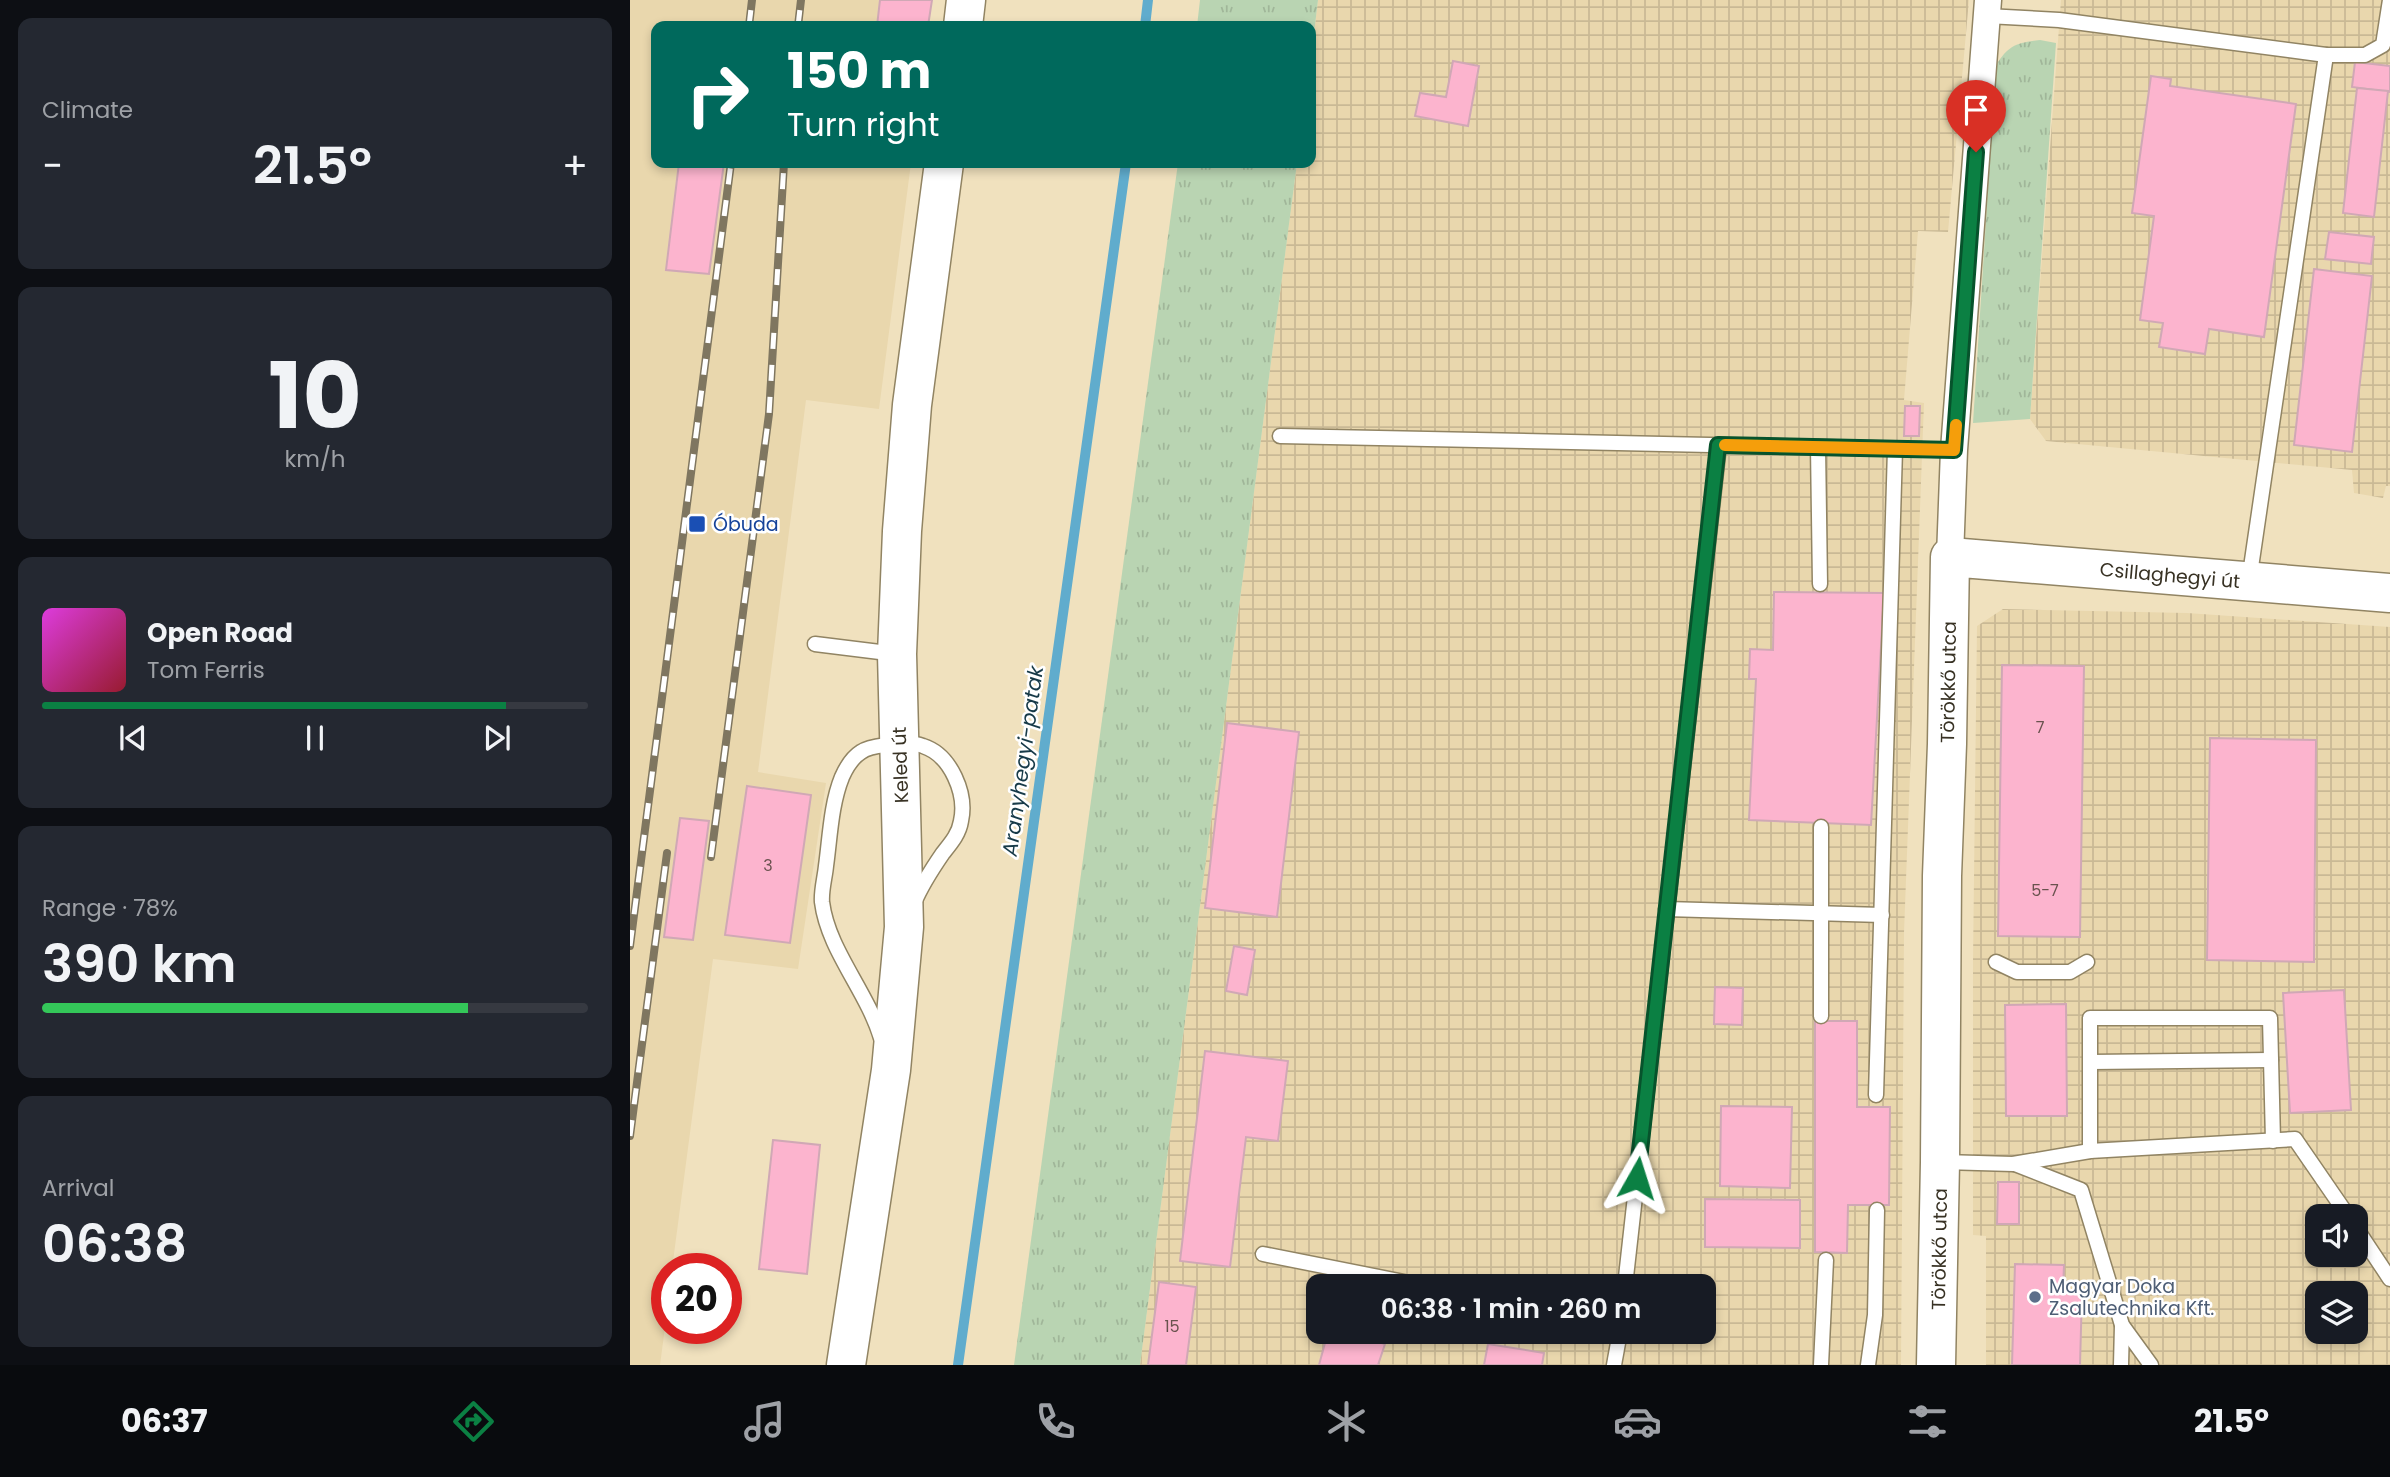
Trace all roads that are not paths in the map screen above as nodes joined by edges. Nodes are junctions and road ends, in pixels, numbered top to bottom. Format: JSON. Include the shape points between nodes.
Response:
{"nodes":[{"id":1,"x":966,"y":0,"type":"edge"},
{"id":2,"x":2390,"y":0,"type":"edge"},
{"id":3,"x":1987,"y":8,"type":"edge"},
{"id":4,"x":963,"y":21,"type":"edge"},
{"id":5,"x":2326,"y":55,"type":"junction"},
{"id":6,"x":943,"y":168,"type":"edge"},
{"id":7,"x":1280,"y":436,"type":"dead end"},
{"id":8,"x":1718,"y":445,"type":"junction"},
{"id":9,"x":1818,"y":447,"type":"junction"},
{"id":10,"x":1895,"y":449,"type":"junction"},
{"id":11,"x":1954,"y":450,"type":"junction"},
{"id":12,"x":1950,"y":557,"type":"junction"},
{"id":13,"x":2248,"y":582,"type":"junction"},
{"id":14,"x":1820,"y":584,"type":"dead end"},
{"id":15,"x":2390,"y":593,"type":"edge"},
{"id":16,"x":815,"y":644,"type":"dead end"},
{"id":17,"x":897,"y":654,"type":"junction"},
{"id":18,"x":899,"y":743,"type":"junction"},
{"id":19,"x":1821,"y":827,"type":"dead end"},
{"id":20,"x":1666,"y":909,"type":"junction"},
{"id":21,"x":1820,"y":913,"type":"junction"},
{"id":22,"x":1882,"y":915,"type":"junction"},
{"id":23,"x":904,"y":927,"type":"junction"},
{"id":24,"x":2087,"y":961,"type":"dead end"},
{"id":25,"x":1996,"y":962,"type":"dead end"},
{"id":26,"x":1821,"y":1016,"type":"dead end"},
{"id":27,"x":2271,"y":1060,"type":"junction"},
{"id":28,"x":2091,"y":1062,"type":"junction"},
{"id":29,"x":891,"y":1070,"type":"junction"},
{"id":30,"x":1877,"y":1095,"type":"dead end"},
{"id":31,"x":2273,"y":1141,"type":"junction"},
{"id":32,"x":2091,"y":1151,"type":"junction"},
{"id":33,"x":1940,"y":1162,"type":"junction"},
{"id":34,"x":2013,"y":1164,"type":"junction"},
{"id":35,"x":2339,"y":1204,"type":"edge"},
{"id":36,"x":1877,"y":1210,"type":"dead end"},
{"id":37,"x":2368,"y":1241,"type":"edge"},
{"id":38,"x":1263,"y":1254,"type":"dead end"},
{"id":39,"x":1826,"y":1260,"type":"dead end"},
{"id":40,"x":2385,"y":1260,"type":"edge"},
{"id":41,"x":1364,"y":1274,"type":"edge"},
{"id":42,"x":1626,"y":1274,"type":"edge"},
{"id":43,"x":2390,"y":1279,"type":"edge"},
{"id":44,"x":2122,"y":1325,"type":"junction"},
{"id":45,"x":1618,"y":1344,"type":"edge"},
{"id":46,"x":846,"y":1365,"type":"edge"},
{"id":47,"x":1614,"y":1365,"type":"edge"},
{"id":48,"x":1821,"y":1365,"type":"edge"},
{"id":49,"x":1868,"y":1365,"type":"edge"},
{"id":50,"x":1937,"y":1365,"type":"edge"},
{"id":51,"x":2121,"y":1365,"type":"edge"},
{"id":52,"x":2151,"y":1365,"type":"edge"}],
"edges":[{"from":1,"to":4,"type":"street"},
{"from":2,"to":5,"type":"lane","via":[[2383,45],[2365,55]]},
{"from":3,"to":5,"type":"lane"},
{"from":3,"to":11,"type":"street","name":"Törökkő utca"},
{"from":5,"to":13,"type":"lane"},
{"from":6,"to":17,"type":"street","name":"Keled út","via":[[910,430]]},
{"from":7,"to":8,"type":"lane"},
{"from":8,"to":9,"type":"lane"},
{"from":8,"to":20,"type":"lane"},
{"from":9,"to":10,"type":"lane"},
{"from":9,"to":14,"type":"lane"},
{"from":10,"to":11,"type":"lane"},
{"from":10,"to":22,"type":"lane"},
{"from":11,"to":12,"type":"street","name":"Törökkő utca"},
{"from":12,"to":13,"type":"street","name":"Csillaghegyi út"},
{"from":12,"to":33,"type":"street","name":"Törökkő utca"},
{"from":13,"to":15,"type":"street","name":"Csillaghegyi út"},
{"from":16,"to":17,"type":"lane"},
{"from":17,"to":18,"type":"street","name":"Keled út"},
{"from":18,"to":23,"type":"street","name":"Keled út"},
{"from":18,"to":23,"type":"lane","via":[[924,746],[934,753],[957,780],[962,800],[962,820],[955,838],[919,892]]},
{"from":18,"to":29,"type":"lane","via":[[863,750],[842,777],[822,900],[830,933],[875,1017]]},
{"from":19,"to":21,"type":"lane"},
{"from":20,"to":21,"type":"lane"},
{"from":20,"to":42,"type":"lane"},
{"from":21,"to":22,"type":"lane"},
{"from":21,"to":26,"type":"lane"},
{"from":22,"to":30,"type":"lane"},
{"from":23,"to":29,"type":"street","name":"Keled út"},
{"from":24,"to":25,"type":"lane","via":[[2070,972],[2017,972]]},
{"from":27,"to":28,"type":"lane"},
{"from":27,"to":28,"type":"lane","via":[[2270,1018],[2091,1018]]},
{"from":27,"to":31,"type":"lane"},
{"from":28,"to":32,"type":"lane"},
{"from":29,"to":46,"type":"street","name":"Keled út"},
{"from":31,"to":32,"type":"lane"},
{"from":31,"to":35,"type":"lane","via":[[2295,1139]]},
{"from":32,"to":34,"type":"lane"},
{"from":33,"to":34,"type":"lane"},
{"from":33,"to":50,"type":"street","name":"Törökkő utca"},
{"from":34,"to":44,"type":"lane","via":[[2081,1190]]},
{"from":36,"to":49,"type":"lane","via":[[1875,1315]]},
{"from":37,"to":40,"type":"lane"},
{"from":38,"to":41,"type":"lane"},
{"from":39,"to":48,"type":"lane"},
{"from":40,"to":43,"type":"lane"},
{"from":44,"to":51,"type":"lane"},
{"from":44,"to":52,"type":"lane"},
{"from":45,"to":47,"type":"lane"}]}
